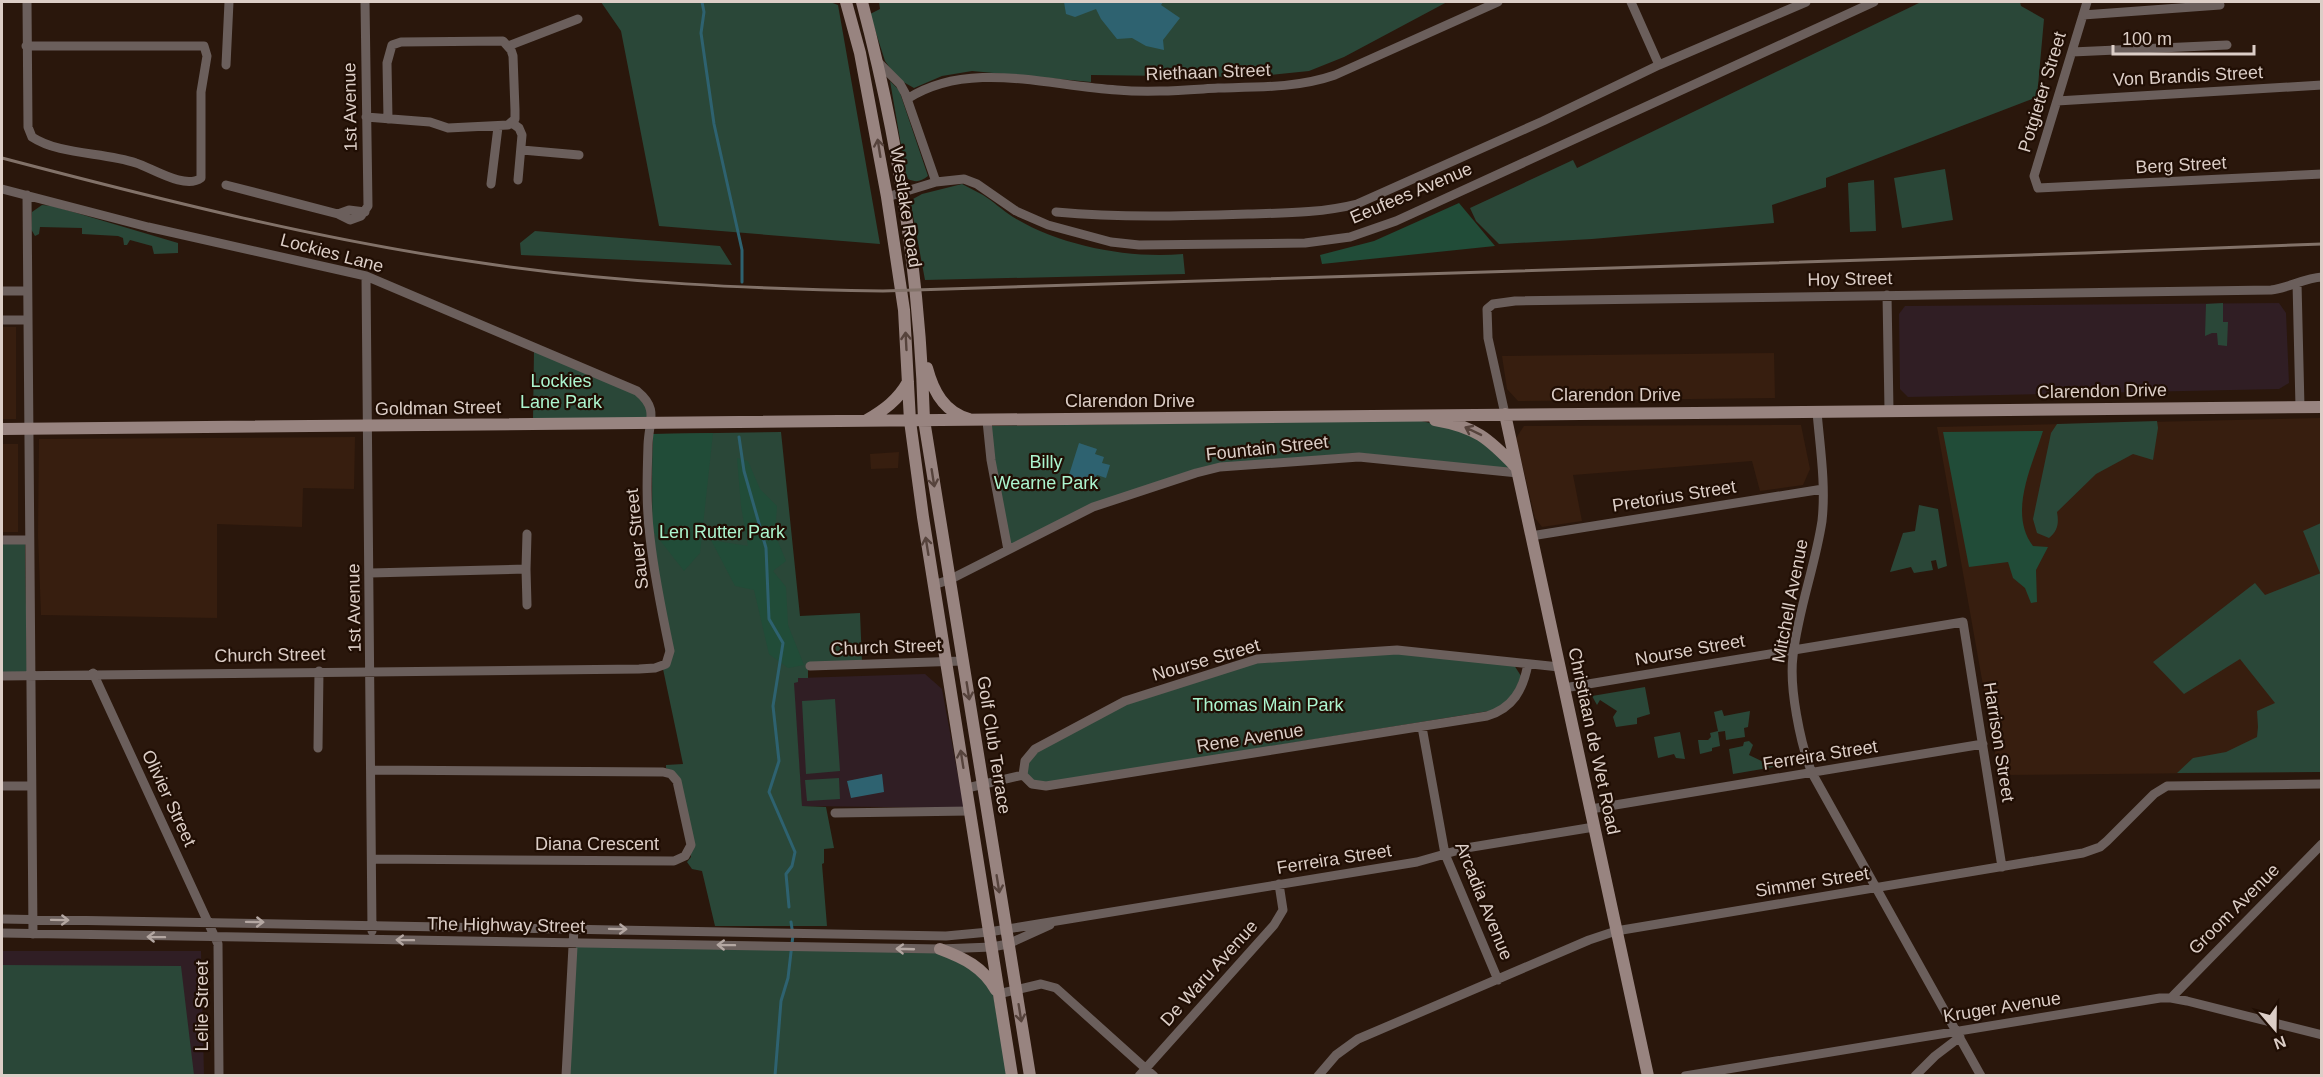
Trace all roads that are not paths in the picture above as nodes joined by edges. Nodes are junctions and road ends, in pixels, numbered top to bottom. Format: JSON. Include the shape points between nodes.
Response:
{"nodes":[{"id":1,"x":27,"y":2,"type":"edge"},
{"id":2,"x":229,"y":2,"type":"edge"},
{"id":3,"x":365,"y":2,"type":"edge"},
{"id":4,"x":846,"y":2,"type":"edge"},
{"id":5,"x":862,"y":2,"type":"edge"},
{"id":6,"x":1498,"y":2,"type":"edge"},
{"id":7,"x":1631,"y":2,"type":"edge"},
{"id":8,"x":1806,"y":2,"type":"edge"},
{"id":9,"x":1874,"y":2,"type":"edge"},
{"id":10,"x":2087,"y":2,"type":"edge"},
{"id":11,"x":2220,"y":5,"type":"dead end"},
{"id":12,"x":2083,"y":15,"type":"junction"},
{"id":13,"x":578,"y":19,"type":"dead end"},
{"id":14,"x":2227,"y":45,"type":"dead end"},
{"id":15,"x":26,"y":46,"type":"junction"},
{"id":16,"x":508,"y":46,"type":"junction"},
{"id":17,"x":2072,"y":52,"type":"junction"},
{"id":18,"x":878,"y":62,"type":"junction"},
{"id":19,"x":226,"y":65,"type":"dead end"},
{"id":20,"x":1659,"y":65,"type":"junction"},
{"id":21,"x":2322,"y":85,"type":"edge"},
{"id":22,"x":907,"y":99,"type":"junction"},
{"id":23,"x":2057,"y":101,"type":"junction"},
{"id":24,"x":366,"y":117,"type":"junction"},
{"id":25,"x":388,"y":119,"type":"junction"},
{"id":26,"x":512,"y":123,"type":"junction"},
{"id":27,"x":498,"y":127,"type":"junction"},
{"id":28,"x":522,"y":150,"type":"junction"},
{"id":29,"x":579,"y":155,"type":"dead end"},
{"id":30,"x":2322,"y":174,"type":"edge"},
{"id":31,"x":518,"y":180,"type":"dead end"},
{"id":32,"x":936,"y":182,"type":"junction"},
{"id":33,"x":490,"y":184,"type":"dead end"},
{"id":34,"x":226,"y":185,"type":"dead end"},
{"id":35,"x":2,"y":189,"type":"edge"},
{"id":36,"x":2042,"y":190,"type":"joint"},
{"id":37,"x":901,"y":192,"type":"junction"},
{"id":38,"x":27,"y":195,"type":"junction"},
{"id":39,"x":887,"y":197,"type":"junction"},
{"id":40,"x":1056,"y":212,"type":"dead end"},
{"id":41,"x":366,"y":276,"type":"junction"},
{"id":42,"x":2322,"y":277,"type":"edge"},
{"id":43,"x":2297,"y":283,"type":"junction"},
{"id":44,"x":2,"y":291,"type":"edge"},
{"id":45,"x":27,"y":291,"type":"junction"},
{"id":46,"x":1887,"y":295,"type":"junction"},
{"id":47,"x":2,"y":320,"type":"edge"},
{"id":48,"x":27,"y":320,"type":"junction"},
{"id":49,"x":922,"y":356,"type":"junction"},
{"id":50,"x":908,"y":382,"type":"junction"},
{"id":51,"x":2300,"y":407,"type":"junction"},
{"id":52,"x":2322,"y":407,"type":"edge"},
{"id":53,"x":1889,"y":410,"type":"junction"},
{"id":54,"x":1817,"y":412,"type":"junction"},
{"id":55,"x":1504,"y":414,"type":"junction"},
{"id":56,"x":1408,"y":416,"type":"junction"},
{"id":57,"x":924,"y":420,"type":"junction"},
{"id":58,"x":910,"y":421,"type":"junction"},
{"id":59,"x":980,"y":421,"type":"junction"},
{"id":60,"x":863,"y":422,"type":"junction"},
{"id":61,"x":649,"y":424,"type":"junction"},
{"id":62,"x":368,"y":427,"type":"junction"},
{"id":63,"x":2,"y":429,"type":"edge"},
{"id":64,"x":30,"y":429,"type":"junction"},
{"id":65,"x":1518,"y":471,"type":"junction"},
{"id":66,"x":1823,"y":489,"type":"junction"},
{"id":67,"x":527,"y":534,"type":"dead end"},
{"id":68,"x":1531,"y":536,"type":"junction"},
{"id":69,"x":2,"y":540,"type":"edge"},
{"id":70,"x":28,"y":540,"type":"junction"},
{"id":71,"x":1008,"y":550,"type":"junction"},
{"id":72,"x":526,"y":569,"type":"junction"},
{"id":73,"x":370,"y":573,"type":"junction"},
{"id":74,"x":949,"y":580,"type":"junction"},
{"id":75,"x":933,"y":585,"type":"junction"},
{"id":76,"x":527,"y":605,"type":"dead end"},
{"id":77,"x":1962,"y":622,"type":"joint"},
{"id":78,"x":1794,"y":649,"type":"junction"},
{"id":79,"x":963,"y":661,"type":"junction"},
{"id":80,"x":946,"y":662,"type":"junction"},
{"id":81,"x":1528,"y":664,"type":"junction"},
{"id":82,"x":810,"y":666,"type":"dead end"},
{"id":83,"x":1559,"y":667,"type":"junction"},
{"id":84,"x":646,"y":669,"type":"joint"},
{"id":85,"x":319,"y":671,"type":"junction"},
{"id":86,"x":370,"y":671,"type":"junction"},
{"id":87,"x":93,"y":674,"type":"junction"},
{"id":88,"x":30,"y":675,"type":"junction"},
{"id":89,"x":2,"y":676,"type":"edge"},
{"id":90,"x":1564,"y":688,"type":"junction"},
{"id":91,"x":1422,"y":727,"type":"junction"},
{"id":92,"x":1983,"y":744,"type":"junction"},
{"id":93,"x":318,"y":748,"type":"dead end"},
{"id":94,"x":372,"y":770,"type":"junction"},
{"id":95,"x":1812,"y":773,"type":"junction"},
{"id":96,"x":1023,"y":775,"type":"junction"},
{"id":97,"x":2322,"y":784,"type":"edge"},
{"id":98,"x":982,"y":785,"type":"junction"},
{"id":99,"x":2,"y":786,"type":"edge"},
{"id":100,"x":32,"y":786,"type":"junction"},
{"id":101,"x":967,"y":788,"type":"junction"},
{"id":102,"x":1591,"y":809,"type":"junction"},
{"id":103,"x":970,"y":811,"type":"junction"},
{"id":104,"x":835,"y":813,"type":"dead end"},
{"id":105,"x":1594,"y":827,"type":"junction"},
{"id":106,"x":2322,"y":844,"type":"edge"},
{"id":107,"x":1445,"y":854,"type":"junction"},
{"id":108,"x":372,"y":860,"type":"junction"},
{"id":109,"x":2002,"y":867,"type":"junction"},
{"id":110,"x":1279,"y":884,"type":"junction"},
{"id":111,"x":1876,"y":888,"type":"junction"},
{"id":112,"x":1078,"y":916,"type":"junction"},
{"id":113,"x":2,"y":919,"type":"edge"},
{"id":114,"x":33,"y":920,"type":"junction"},
{"id":115,"x":208,"y":921,"type":"junction"},
{"id":116,"x":372,"y":925,"type":"junction"},
{"id":117,"x":574,"y":928,"type":"junction"},
{"id":118,"x":1005,"y":928,"type":"junction"},
{"id":119,"x":1616,"y":931,"type":"junction"},
{"id":120,"x":989,"y":932,"type":"junction"},
{"id":121,"x":2,"y":933,"type":"edge"},
{"id":122,"x":33,"y":934,"type":"junction"},
{"id":123,"x":215,"y":937,"type":"junction"},
{"id":124,"x":372,"y":939,"type":"junction"},
{"id":125,"x":573,"y":942,"type":"junction"},
{"id":126,"x":1008,"y":944,"type":"junction"},
{"id":127,"x":992,"y":947,"type":"junction"},
{"id":128,"x":940,"y":950,"type":"junction"},
{"id":129,"x":1498,"y":980,"type":"junction"},
{"id":130,"x":1016,"y":990,"type":"junction"},
{"id":131,"x":998,"y":993,"type":"junction"},
{"id":132,"x":2171,"y":998,"type":"junction"},
{"id":133,"x":1958,"y":1034,"type":"junction"},
{"id":134,"x":2322,"y":1035,"type":"edge"},
{"id":135,"x":1142,"y":1072,"type":"edge"},
{"id":136,"x":219,"y":1076,"type":"edge"},
{"id":137,"x":566,"y":1076,"type":"edge"},
{"id":138,"x":1012,"y":1076,"type":"edge"},
{"id":139,"x":1030,"y":1076,"type":"edge"},
{"id":140,"x":1154,"y":1076,"type":"edge"},
{"id":141,"x":1318,"y":1076,"type":"edge"},
{"id":142,"x":1648,"y":1076,"type":"edge"},
{"id":143,"x":1684,"y":1076,"type":"edge"},
{"id":144,"x":1915,"y":1076,"type":"edge"},
{"id":145,"x":1981,"y":1076,"type":"edge"}],
"edges":[{"from":1,"to":15,"type":"street"},
{"from":2,"to":19,"type":"street"},
{"from":3,"to":24,"type":"street","name":"1st Avenue"},
{"from":39,"to":4,"type":"street","name":"Westlake Road","one_way":true},
{"from":5,"to":18,"type":"street","name":"Westlake Road"},
{"from":6,"to":22,"type":"street","name":"Riethaan Street","via":[[1312,82],[1119,91],[971,77],[931,86]]},
{"from":7,"to":20,"type":"street"},
{"from":8,"to":20,"type":"street","name":"Eeufees Avenue"},
{"from":9,"to":32,"type":"street","name":"Eeufees Avenue","via":[[1396,221],[1350,237],[1305,243],[1123,244],[1042,222],[1016,211],[970,180]]},
{"from":10,"to":12,"type":"street","name":"Potgieter Street"},
{"from":11,"to":12,"type":"street"},
{"from":12,"to":17,"type":"street","name":"Potgieter Street"},
{"from":13,"to":16,"type":"street"},
{"from":14,"to":17,"type":"street"},
{"from":15,"to":15,"type":"street","via":[[27,127],[32,137],[49,145],[131,161],[186,182],[201,178],[201,92],[207,56],[204,46]]},
{"from":16,"to":25,"type":"street","via":[[503,41],[488,40],[392,45],[387,63]]},
{"from":16,"to":26,"type":"street","via":[[513,56]]},
{"from":17,"to":23,"type":"street","name":"Potgieter Street"},
{"from":18,"to":22,"type":"street","via":[[900,84]]},
{"from":18,"to":37,"type":"street","name":"Westlake Road"},
{"from":20,"to":40,"type":"street","name":"Eeufees Avenue","via":[[1376,197],[1345,207],[1118,217]]},
{"from":21,"to":23,"type":"street","name":"Von Brandis Street"},
{"from":22,"to":32,"type":"street"},
{"from":23,"to":36,"type":"street","name":"Potgieter Street","via":[[2034,176],[2036,186]]},
{"from":24,"to":25,"type":"street"},
{"from":24,"to":34,"type":"street","name":"1st Avenue","via":[[365,212],[349,210],[338,214]]},
{"from":25,"to":27,"type":"street","via":[[430,122],[448,128]]},
{"from":26,"to":27,"type":"street"},
{"from":26,"to":28,"type":"street","via":[[521,131]]},
{"from":27,"to":33,"type":"street"},
{"from":28,"to":29,"type":"street"},
{"from":28,"to":31,"type":"street"},
{"from":30,"to":36,"type":"street","name":"Berg Street"},
{"from":32,"to":37,"type":"street","name":"Eeufees Avenue"},
{"from":35,"to":38,"type":"street","name":"Lockies Lane"},
{"from":37,"to":39,"type":"street","name":"Eeufees Avenue"},
{"from":37,"to":49,"type":"street","name":"Westlake Road"},
{"from":38,"to":41,"type":"street","name":"Lockies Lane","via":[[148,228]]},
{"from":38,"to":45,"type":"street"},
{"from":50,"to":39,"type":"street","name":"Westlake Road","one_way":true,"via":[[904,310]]},
{"from":41,"to":61,"type":"street","name":"Lockies Lane","via":[[627,386],[644,396],[651,406]]},
{"from":41,"to":62,"type":"street","name":"1st Avenue"},
{"from":42,"to":43,"type":"street","name":"Hoy Street"},
{"from":43,"to":46,"type":"street","name":"Hoy Street","via":[[2271,290]]},
{"from":43,"to":51,"type":"street"},
{"from":44,"to":45,"type":"street"},
{"from":45,"to":48,"type":"street"},
{"from":46,"to":53,"type":"street"},
{"from":46,"to":55,"type":"street","name":"Hoy Street","via":[[1493,304],[1486,312],[1486,329]]},
{"from":47,"to":48,"type":"street"},
{"from":48,"to":64,"type":"street"},
{"from":49,"to":57,"type":"street","name":"Westlake Road"},
{"from":49,"to":59,"type":"street","via":[[942,401],[956,414]]},
{"from":50,"to":58,"type":"street","name":"Westlake Road"},
{"from":50,"to":60,"type":"street","via":[[890,405]]},
{"from":51,"to":52,"type":"street","name":"Clarendon Drive"},
{"from":51,"to":53,"type":"street","name":"Clarendon Drive"},
{"from":53,"to":54,"type":"street","name":"Clarendon Drive"},
{"from":54,"to":55,"type":"street","name":"Clarendon Drive"},
{"from":54,"to":66,"type":"street","name":"Mitchell Avenue"},
{"from":55,"to":56,"type":"street","name":"Clarendon Drive"},
{"from":55,"to":65,"type":"street","name":"Christiaan de Wet Road"},
{"from":56,"to":59,"type":"street","name":"Clarendon Drive"},
{"from":65,"to":56,"type":"street","one_way":true,"via":[[1490,441],[1472,429]]},
{"from":57,"to":58,"type":"street","name":"Clarendon Drive"},
{"from":57,"to":59,"type":"street","name":"Clarendon Drive"},
{"from":57,"to":74,"type":"street","name":"Golf Club Terrace","one_way":true},
{"from":58,"to":60,"type":"street","name":"Goldman Street"},
{"from":75,"to":58,"type":"street","name":"Golf Club Terrace","one_way":true},
{"from":59,"to":71,"type":"street"},
{"from":60,"to":61,"type":"street","name":"Goldman Street"},
{"from":61,"to":62,"type":"street","name":"Goldman Street"},
{"from":61,"to":84,"type":"street","name":"Sauer Street","via":[[650,536],[670,651],[666,664]]},
{"from":62,"to":64,"type":"street","name":"Goldman Street"},
{"from":62,"to":73,"type":"street","name":"1st Avenue"},
{"from":63,"to":64,"type":"street","name":"Goldman Street"},
{"from":64,"to":70,"type":"street"},
{"from":65,"to":68,"type":"street","name":"Christiaan de Wet Road"},
{"from":65,"to":71,"type":"street","name":"Fountain Street","via":[[1359,457],[1220,467],[1093,507]]},
{"from":66,"to":68,"type":"street","name":"Pretorius Street"},
{"from":66,"to":78,"type":"street","name":"Mitchell Avenue","via":[[1820,533]]},
{"from":67,"to":72,"type":"street"},
{"from":68,"to":83,"type":"street","name":"Christiaan de Wet Road"},
{"from":69,"to":70,"type":"street"},
{"from":70,"to":88,"type":"street"},
{"from":71,"to":74,"type":"street","name":"Fountain Street"},
{"from":72,"to":73,"type":"street"},
{"from":72,"to":76,"type":"street"},
{"from":73,"to":86,"type":"street","name":"1st Avenue"},
{"from":74,"to":75,"type":"street","name":"Fountain Street"},
{"from":74,"to":79,"type":"street","name":"Golf Club Terrace"},
{"from":75,"to":80,"type":"street","name":"Golf Club Terrace"},
{"from":77,"to":78,"type":"street","name":"Nourse Street"},
{"from":77,"to":92,"type":"street","name":"Harrison Street"},
{"from":78,"to":90,"type":"street","name":"Nourse Street"},
{"from":78,"to":95,"type":"street","name":"Mitchell Avenue","via":[[1792,670],[1798,719]]},
{"from":79,"to":80,"type":"street","name":"Church Street"},
{"from":79,"to":98,"type":"street","name":"Golf Club Terrace","one_way":true},
{"from":80,"to":82,"type":"street","name":"Church Street"},
{"from":101,"to":80,"type":"street","name":"Golf Club Terrace","one_way":true},
{"from":81,"to":83,"type":"street","name":"Nourse Street"},
{"from":81,"to":91,"type":"street","name":"Rene Avenue","via":[[1516,698],[1502,710]]},
{"from":81,"to":96,"type":"street","name":"Nourse Street","via":[[1397,650],[1257,659],[1115,706],[1035,749],[1024,761]]},
{"from":83,"to":90,"type":"street","name":"Christiaan de Wet Road"},
{"from":84,"to":86,"type":"street","name":"Church Street"},
{"from":85,"to":86,"type":"street","name":"Church Street"},
{"from":85,"to":87,"type":"street","name":"Church Street"},
{"from":85,"to":93,"type":"street"},
{"from":86,"to":94,"type":"street","name":"1st Avenue"},
{"from":87,"to":88,"type":"street","name":"Church Street"},
{"from":87,"to":115,"type":"street","name":"Olivier Street"},
{"from":88,"to":89,"type":"street","name":"Church Street"},
{"from":88,"to":100,"type":"street"},
{"from":90,"to":102,"type":"street","name":"Christiaan de Wet Road"},
{"from":91,"to":96,"type":"street","name":"Rene Avenue","via":[[1046,786],[1032,784]]},
{"from":91,"to":107,"type":"street","name":"Arcadia Avenue"},
{"from":92,"to":95,"type":"street","name":"Ferreira Street"},
{"from":92,"to":109,"type":"street","name":"Harrison Street"},
{"from":94,"to":108,"type":"street","name":"1st Avenue"},
{"from":94,"to":108,"type":"street","name":"Diana Crescent","via":[[663,771],[677,781],[691,845],[685,856],[674,861]]},
{"from":95,"to":102,"type":"street","name":"Ferreira Street"},
{"from":95,"to":111,"type":"street","name":"Mitchell Avenue"},
{"from":96,"to":98,"type":"street"},
{"from":97,"to":109,"type":"street","name":"Simmer Street","via":[[2167,786],[2100,847]]},
{"from":98,"to":101,"type":"street"},
{"from":98,"to":118,"type":"street","name":"Golf Club Terrace","one_way":true},
{"from":99,"to":100,"type":"street"},
{"from":100,"to":114,"type":"street"},
{"from":101,"to":103,"type":"street","name":"Golf Club Terrace"},
{"from":102,"to":105,"type":"street","name":"Christiaan de Wet Road"},
{"from":103,"to":104,"type":"street"},
{"from":103,"to":120,"type":"street","name":"Golf Club Terrace"},
{"from":105,"to":107,"type":"street","name":"Ferreira Street"},
{"from":105,"to":119,"type":"street","name":"Christiaan de Wet Road"},
{"from":106,"to":132,"type":"street","name":"Groom Avenue"},
{"from":107,"to":110,"type":"street","name":"Ferreira Street"},
{"from":107,"to":129,"type":"street","name":"Arcadia Avenue"},
{"from":108,"to":116,"type":"street","name":"1st Avenue"},
{"from":109,"to":111,"type":"street","name":"Simmer Street"},
{"from":110,"to":112,"type":"street","name":"Ferreira Street"},
{"from":110,"to":135,"type":"street","name":"De Waru Avenue","via":[[1283,909],[1274,925]]},
{"from":111,"to":119,"type":"street","name":"Simmer Street"},
{"from":111,"to":133,"type":"street","name":"Mitchell Avenue"},
{"from":112,"to":118,"type":"street","name":"Ferreira Street"},
{"from":112,"to":126,"type":"street","name":"Ferreira Street"},
{"from":113,"to":114,"type":"street","name":"The Highway Street"},
{"from":114,"to":115,"type":"street","name":"The Highway Street","one_way":true},
{"from":114,"to":122,"type":"street"},
{"from":115,"to":116,"type":"street","name":"The Highway Street","one_way":true},
{"from":115,"to":123,"type":"street","name":"Olivier Street"},
{"from":116,"to":117,"type":"street","name":"The Highway Street"},
{"from":116,"to":124,"type":"street","name":"1st Avenue"},
{"from":117,"to":120,"type":"street","name":"The Highway Street","one_way":true,"via":[[946,936]]},
{"from":117,"to":125,"type":"street"},
{"from":118,"to":120,"type":"street","name":"The Highway Street"},
{"from":118,"to":126,"type":"street","name":"Golf Club Terrace"},
{"from":119,"to":129,"type":"street","name":"Simmer Street"},
{"from":119,"to":142,"type":"street","name":"Christiaan de Wet Road"},
{"from":120,"to":127,"type":"street","name":"Golf Club Terrace"},
{"from":121,"to":122,"type":"street","name":"The Highway Street"},
{"from":123,"to":122,"type":"street","name":"The Highway Street","one_way":true},
{"from":123,"to":124,"type":"street","name":"The Highway Street"},
{"from":123,"to":136,"type":"street","name":"Lelie Street","via":[[219,953]]},
{"from":125,"to":124,"type":"street","name":"The Highway Street","one_way":true},
{"from":128,"to":125,"type":"street","name":"The Highway Street","one_way":true},
{"from":125,"to":137,"type":"street"},
{"from":126,"to":127,"type":"street","name":"The Highway Street"},
{"from":126,"to":130,"type":"street","name":"Golf Club Terrace"},
{"from":127,"to":128,"type":"street","name":"The Highway Street"},
{"from":127,"to":131,"type":"street","name":"Golf Club Terrace"},
{"from":128,"to":131,"type":"street","via":[[976,966]]},
{"from":129,"to":141,"type":"street","name":"Simmer Street","via":[[1351,1043]]},
{"from":130,"to":131,"type":"street"},
{"from":130,"to":135,"type":"street","via":[[1041,984],[1056,988]]},
{"from":130,"to":139,"type":"street","name":"Golf Club Terrace","one_way":true},
{"from":131,"to":138,"type":"street","name":"Golf Club Terrace"},
{"from":132,"to":133,"type":"street","name":"Kruger Avenue"},
{"from":132,"to":134,"type":"street","name":"Kruger Avenue"},
{"from":133,"to":143,"type":"street","name":"Kruger Avenue"},
{"from":133,"to":144,"type":"street"},
{"from":133,"to":145,"type":"street","name":"Mitchell Avenue"},
{"from":135,"to":140,"type":"street"}]}
